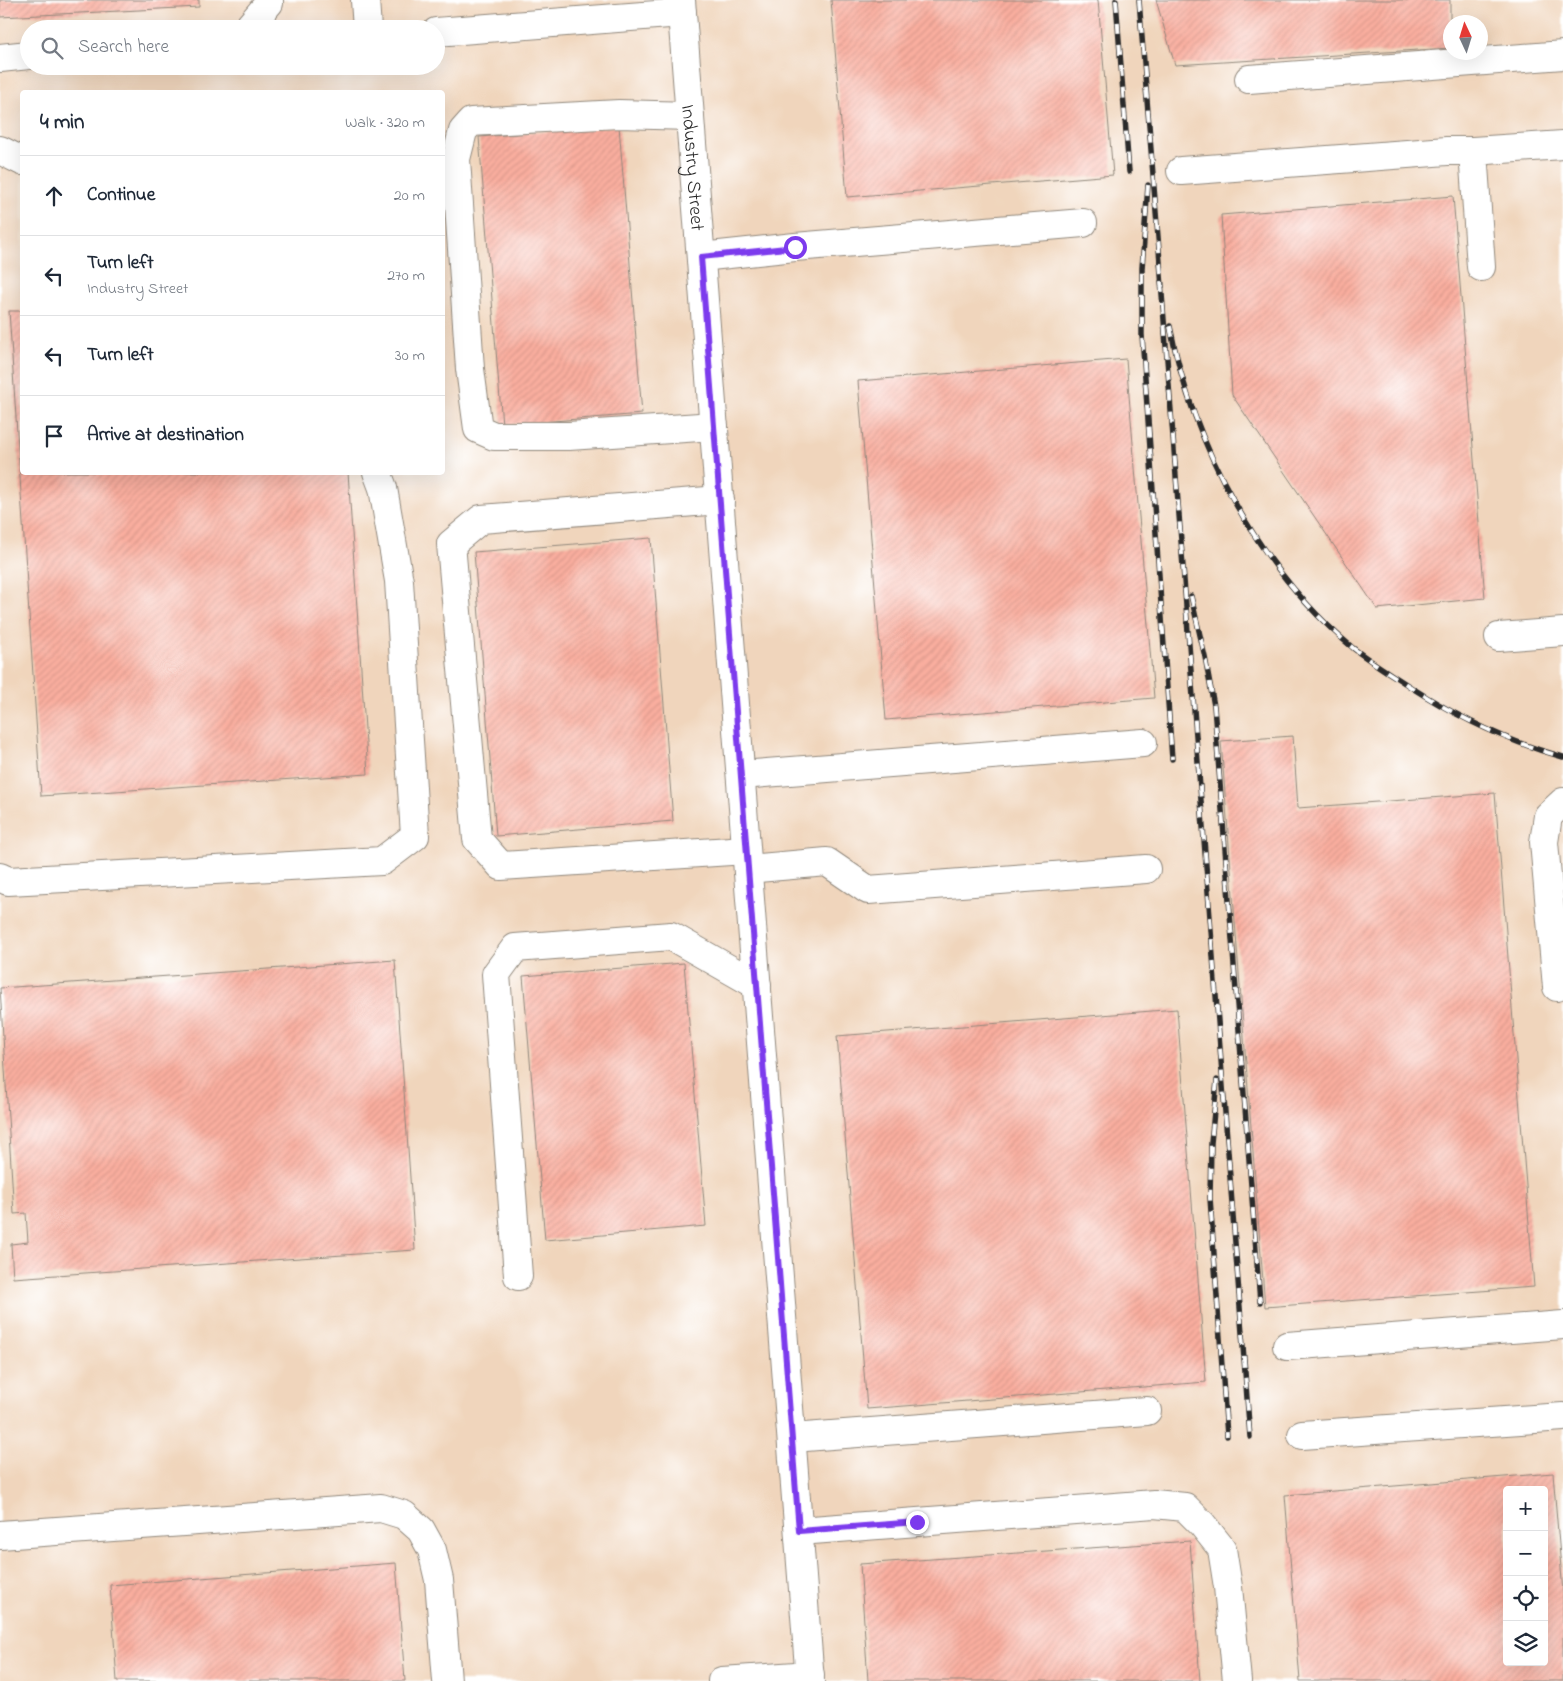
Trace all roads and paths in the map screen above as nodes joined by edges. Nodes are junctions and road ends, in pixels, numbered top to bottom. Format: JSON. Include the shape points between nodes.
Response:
{"nodes":[{"id":1,"x":269,"y":0,"type":"edge"},
{"id":2,"x":365,"y":0,"type":"edge"},
{"id":3,"x":682,"y":7,"type":"edge"},
{"id":4,"x":255,"y":20,"type":"edge"},
{"id":5,"x":366,"y":20,"type":"edge"},
{"id":6,"x":445,"y":31,"type":"edge"},
{"id":7,"x":1563,"y":56,"type":"edge"},
{"id":8,"x":20,"y":57,"type":"edge"},
{"id":9,"x":0,"y":58,"type":"edge"},
{"id":10,"x":1249,"y":79,"type":"dead end"},
{"id":11,"x":690,"y":116,"type":"junction"},
{"id":12,"x":1563,"y":145,"type":"edge"},
{"id":13,"x":0,"y":150,"type":"edge"},
{"id":14,"x":1473,"y":151,"type":"junction"},
{"id":15,"x":20,"y":160,"type":"edge"},
{"id":16,"x":1181,"y":171,"type":"dead end"},
{"id":17,"x":1082,"y":223,"type":"dead end"},
{"id":18,"x":701,"y":257,"type":"junction"},
{"id":19,"x":1480,"y":267,"type":"dead end"},
{"id":20,"x":714,"y":426,"type":"junction"},
{"id":21,"x":378,"y":475,"type":"edge"},
{"id":22,"x":720,"y":500,"type":"junction"},
{"id":23,"x":1563,"y":632,"type":"edge"},
{"id":24,"x":1499,"y":638,"type":"dead end"},
{"id":25,"x":1143,"y":743,"type":"dead end"},
{"id":26,"x":742,"y":775,"type":"junction"},
{"id":27,"x":1563,"y":802,"type":"edge"},
{"id":28,"x":747,"y":859,"type":"junction"},
{"id":29,"x":1146,"y":869,"type":"dead end"},
{"id":30,"x":0,"y":877,"type":"edge"},
{"id":31,"x":757,"y":985,"type":"junction"},
{"id":32,"x":1557,"y":987,"type":"dead end"},
{"id":33,"x":518,"y":1276,"type":"dead end"},
{"id":34,"x":1563,"y":1325,"type":"edge"},
{"id":35,"x":1287,"y":1346,"type":"dead end"},
{"id":36,"x":1147,"y":1411,"type":"dead end"},
{"id":37,"x":1563,"y":1417,"type":"edge"},
{"id":38,"x":1302,"y":1435,"type":"dead end"},
{"id":39,"x":792,"y":1438,"type":"junction"},
{"id":40,"x":799,"y":1531,"type":"junction"},
{"id":41,"x":0,"y":1535,"type":"edge"},
{"id":42,"x":810,"y":1678,"type":"edge"},
{"id":43,"x":447,"y":1681,"type":"edge"},
{"id":44,"x":722,"y":1681,"type":"edge"},
{"id":45,"x":1237,"y":1681,"type":"edge"}],
"edges":[{"from":1,"to":4,"type":"street","via":[[270,3]]},
{"from":2,"to":5,"type":"street"},
{"from":3,"to":6,"type":"street"},
{"from":3,"to":11,"type":"street","name":"Industry Street"},
{"from":7,"to":10,"type":"street"},
{"from":8,"to":9,"type":"street"},
{"from":11,"to":18,"type":"street","name":"Industry Street"},
{"from":11,"to":20,"type":"street","via":[[619,114],[470,122],[463,131],[456,159],[470,369],[478,429],[494,436],[569,436]]},
{"from":12,"to":14,"type":"street"},
{"from":13,"to":15,"type":"street"},
{"from":14,"to":16,"type":"street"},
{"from":14,"to":19,"type":"street"},
{"from":17,"to":18,"type":"street"},
{"from":18,"to":20,"type":"street","name":"Industry Street"},
{"from":20,"to":22,"type":"street","name":"Industry Street"},
{"from":21,"to":30,"type":"street","via":[[399,581],[415,836],[382,861],[8,881]]},
{"from":22,"to":26,"type":"street","name":"Industry Street"},
{"from":22,"to":28,"type":"street","via":[[481,519],[451,544],[477,839],[501,866]]},
{"from":23,"to":24,"type":"street"},
{"from":25,"to":26,"type":"street"},
{"from":26,"to":28,"type":"street","name":"Industry Street"},
{"from":27,"to":32,"type":"street","via":[[1548,816],[1544,842]]},
{"from":28,"to":29,"type":"street","via":[[827,862],[868,890]]},
{"from":28,"to":31,"type":"street","name":"Industry Street"},
{"from":31,"to":33,"type":"street","via":[[671,936],[515,948],[496,974]]},
{"from":31,"to":39,"type":"street","name":"Industry Street"},
{"from":34,"to":35,"type":"street"},
{"from":36,"to":39,"type":"street"},
{"from":37,"to":38,"type":"street"},
{"from":39,"to":40,"type":"street","name":"Industry Street"},
{"from":40,"to":42,"type":"street","name":"Industry Street"},
{"from":40,"to":45,"type":"street","via":[[1154,1504],[1184,1507],[1222,1548]]},
{"from":41,"to":43,"type":"street","via":[[381,1508],[404,1515],[421,1530],[432,1550],[439,1580]]},
{"from":42,"to":44,"type":"street"}]}
